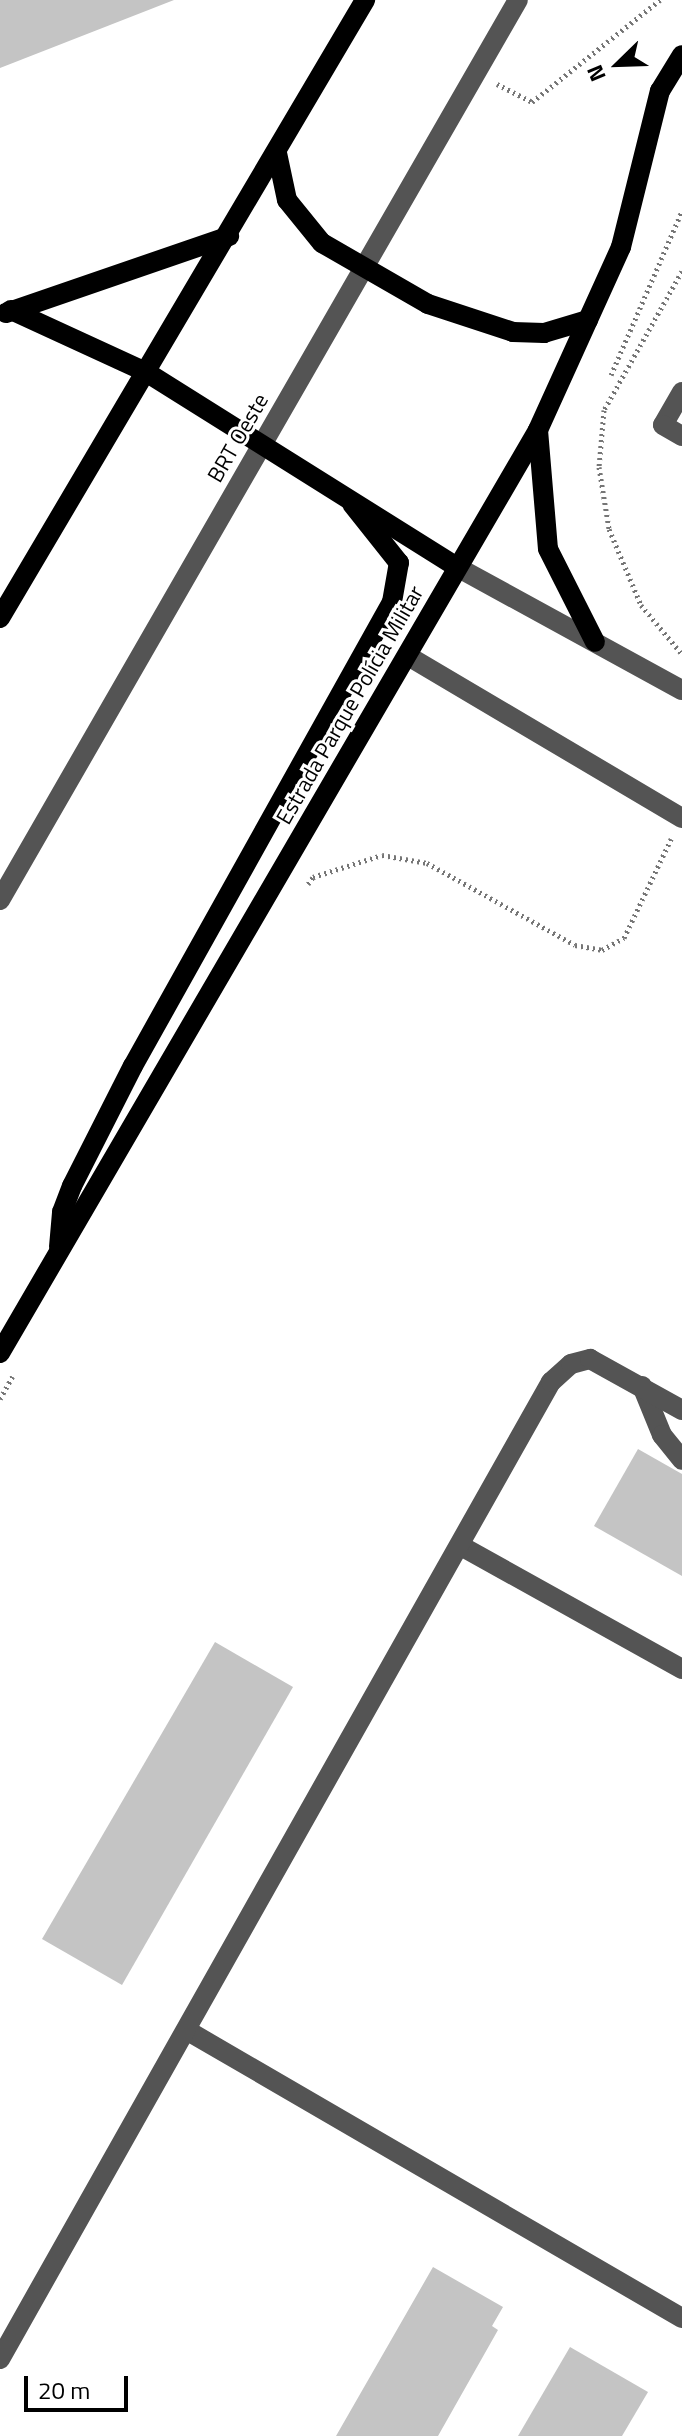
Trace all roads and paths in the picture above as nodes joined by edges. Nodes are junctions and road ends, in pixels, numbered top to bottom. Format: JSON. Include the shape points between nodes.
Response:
{"nodes":[{"id":1,"x":365,"y":0,"type":"edge"},
{"id":2,"x":518,"y":0,"type":"edge"},
{"id":3,"x":660,"y":0,"type":"edge"},
{"id":4,"x":682,"y":55,"type":"edge"},
{"id":5,"x":532,"y":102,"type":"dead end"},
{"id":6,"x":277,"y":153,"type":"junction"},
{"id":7,"x":682,"y":211,"type":"edge"},
{"id":8,"x":229,"y":236,"type":"junction"},
{"id":9,"x":362,"y":268,"type":"junction"},
{"id":10,"x":682,"y":271,"type":"edge"},
{"id":11,"x":6,"y":313,"type":"edge"},
{"id":12,"x":588,"y":320,"type":"junction"},
{"id":13,"x":146,"y":372,"type":"junction"},
{"id":14,"x":611,"y":375,"type":"dead end"},
{"id":15,"x":682,"y":392,"type":"edge"},
{"id":16,"x":538,"y":430,"type":"junction"},
{"id":17,"x":682,"y":436,"type":"edge"},
{"id":18,"x":262,"y":444,"type":"junction"},
{"id":19,"x":352,"y":504,"type":"junction"},
{"id":20,"x":457,"y":567,"type":"junction"},
{"id":21,"x":0,"y":618,"type":"edge"},
{"id":22,"x":595,"y":642,"type":"junction"},
{"id":23,"x":682,"y":654,"type":"edge"},
{"id":24,"x":408,"y":656,"type":"junction"},
{"id":25,"x":682,"y":690,"type":"edge"},
{"id":26,"x":682,"y":818,"type":"edge"},
{"id":27,"x":304,"y":890,"type":"dead end"},
{"id":28,"x":0,"y":900,"type":"edge"},
{"id":29,"x":59,"y":1251,"type":"junction"},
{"id":30,"x":0,"y":1353,"type":"edge"},
{"id":31,"x":20,"y":1364,"type":"dead end"},
{"id":32,"x":642,"y":1386,"type":"junction"},
{"id":33,"x":0,"y":1399,"type":"edge"},
{"id":34,"x":682,"y":1410,"type":"edge"},
{"id":35,"x":682,"y":1460,"type":"edge"},
{"id":36,"x":461,"y":1546,"type":"junction"},
{"id":37,"x":682,"y":1669,"type":"edge"},
{"id":38,"x":188,"y":2031,"type":"junction"},
{"id":39,"x":682,"y":2318,"type":"edge"},
{"id":40,"x":0,"y":2359,"type":"edge"}],
"edges":[{"from":1,"to":6,"type":"main road"},
{"from":2,"to":9,"type":"street","name":"BRT Oeste"},
{"from":3,"to":5,"type":"path"},
{"from":4,"to":12,"type":"main road","name":"Estrada Parque Polícia Militar","via":[[660,91],[621,247]]},
{"from":6,"to":8,"type":"main road"},
{"from":6,"to":9,"type":"main road","via":[[287,200],[300,220],[322,243]]},
{"from":7,"to":14,"type":"path"},
{"from":8,"to":11,"type":"main road"},
{"from":8,"to":13,"type":"main road"},
{"from":9,"to":12,"type":"main road","via":[[428,304],[513,332],[544,333]]},
{"from":9,"to":18,"type":"street","name":"BRT Oeste"},
{"from":10,"to":23,"type":"path","via":[[604,410],[599,467],[609,529],[641,605]]},
{"from":11,"to":13,"type":"main road"},
{"from":12,"to":16,"type":"main road","name":"Estrada Parque Polícia Militar"},
{"from":13,"to":18,"type":"main road"},
{"from":13,"to":21,"type":"main road"},
{"from":15,"to":17,"type":"street","via":[[663,425]]},
{"from":16,"to":20,"type":"main road","name":"Estrada Parque Polícia Militar"},
{"from":16,"to":22,"type":"main road","via":[[548,549]]},
{"from":18,"to":19,"type":"main road"},
{"from":18,"to":28,"type":"street","name":"BRT Oeste"},
{"from":19,"to":20,"type":"main road"},
{"from":19,"to":29,"type":"main road","via":[[399,563],[392,602],[133,1066],[72,1186],[62,1212]]},
{"from":20,"to":22,"type":"street"},
{"from":20,"to":24,"type":"main road","name":"Estrada Parque Polícia Militar"},
{"from":22,"to":25,"type":"street"},
{"from":24,"to":26,"type":"street"},
{"from":24,"to":29,"type":"main road","name":"Estrada Parque Polícia Militar"},
{"from":26,"to":27,"type":"path","via":[[624,938],[602,950],[575,945],[427,863],[382,855],[313,877]]},
{"from":29,"to":30,"type":"main road","name":"Estrada Parque Polícia Militar"},
{"from":31,"to":33,"type":"path"},
{"from":32,"to":34,"type":"street"},
{"from":32,"to":35,"type":"street","via":[[662,1435]]},
{"from":32,"to":36,"type":"street","via":[[590,1359],[558,1373]]},
{"from":36,"to":37,"type":"street"},
{"from":36,"to":38,"type":"street"},
{"from":38,"to":39,"type":"street"},
{"from":38,"to":40,"type":"street"}]}
